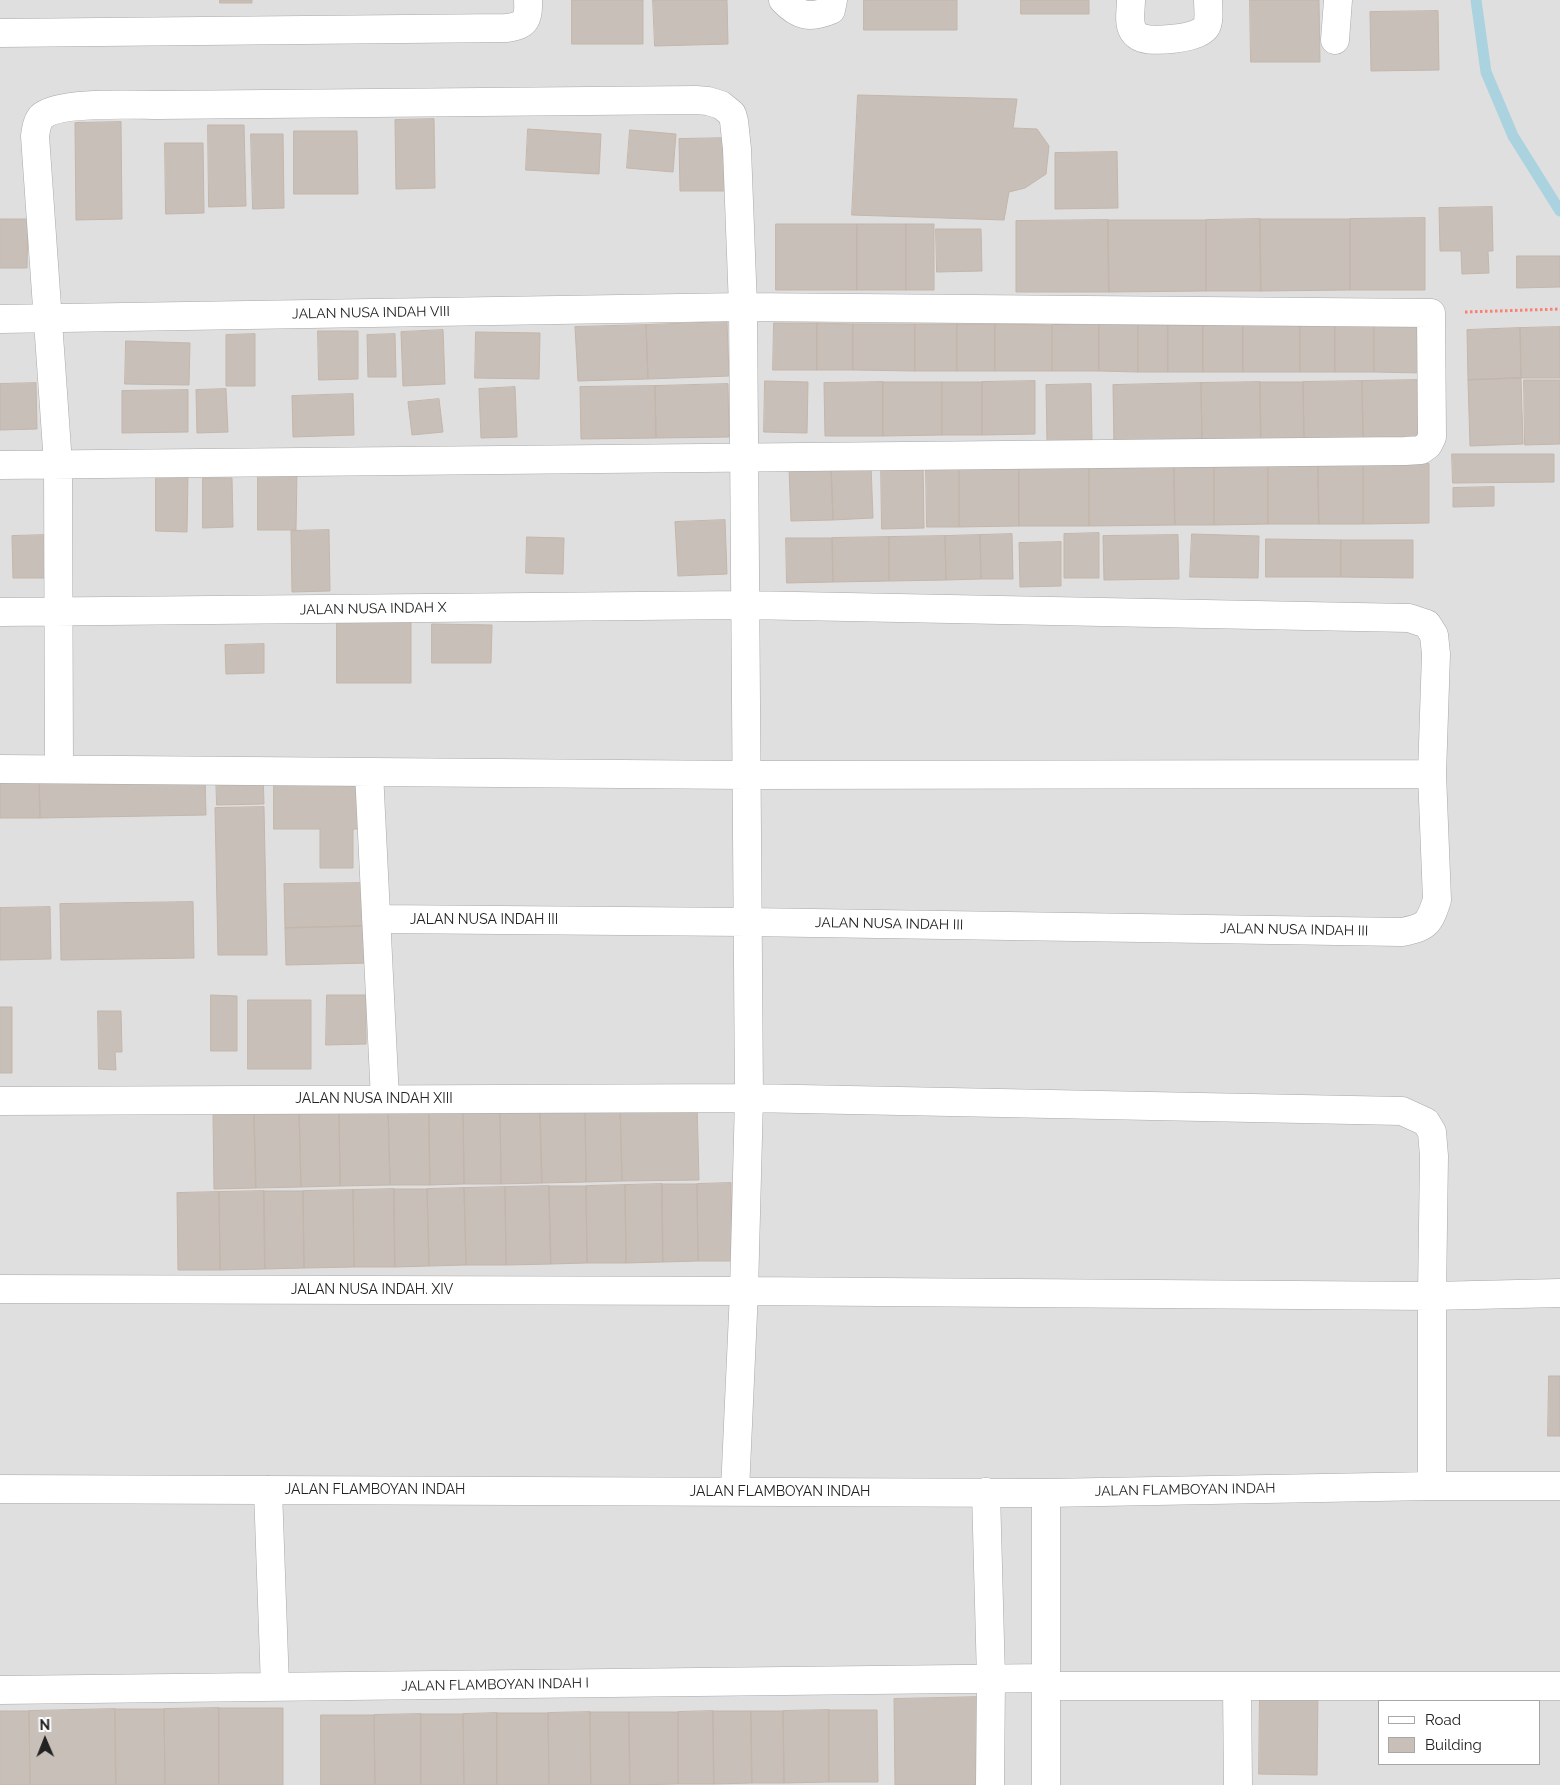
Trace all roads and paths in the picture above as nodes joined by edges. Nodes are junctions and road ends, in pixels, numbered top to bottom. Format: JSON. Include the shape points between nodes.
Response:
{"nodes":[{"id":1,"x":528,"y":0,"type":"edge"},
{"id":2,"x":783,"y":0,"type":"edge"},
{"id":3,"x":833,"y":0,"type":"edge"},
{"id":4,"x":1131,"y":0,"type":"edge"},
{"id":5,"x":1208,"y":0,"type":"edge"},
{"id":6,"x":1338,"y":0,"type":"edge"},
{"id":7,"x":0,"y":33,"type":"edge"},
{"id":8,"x":1335,"y":40,"type":"dead end"},
{"id":9,"x":742,"y":307,"type":"junction"},
{"id":10,"x":1560,"y":309,"type":"edge"},
{"id":11,"x":1431,"y":313,"type":"junction"},
{"id":12,"x":48,"y":318,"type":"junction"},
{"id":13,"x":0,"y":319,"type":"edge"},
{"id":14,"x":744,"y":458,"type":"junction"},
{"id":15,"x":58,"y":464,"type":"junction"},
{"id":16,"x":0,"y":465,"type":"edge"},
{"id":17,"x":745,"y":605,"type":"junction"},
{"id":18,"x":0,"y":612,"type":"edge"},
{"id":19,"x":58,"y":612,"type":"junction"},
{"id":20,"x":0,"y":769,"type":"edge"},
{"id":21,"x":59,"y":769,"type":"junction"},
{"id":22,"x":369,"y":772,"type":"junction"},
{"id":23,"x":746,"y":774,"type":"junction"},
{"id":24,"x":1432,"y":774,"type":"junction"},
{"id":25,"x":376,"y":919,"type":"junction"},
{"id":26,"x":747,"y":922,"type":"junction"},
{"id":27,"x":749,"y":1098,"type":"junction"},
{"id":28,"x":384,"y":1100,"type":"junction"},
{"id":29,"x":0,"y":1101,"type":"edge"},
{"id":30,"x":0,"y":1289,"type":"edge"},
{"id":31,"x":744,"y":1291,"type":"junction"},
{"id":32,"x":1560,"y":1293,"type":"edge"},
{"id":33,"x":1432,"y":1296,"type":"junction"},
{"id":34,"x":1432,"y":1486,"type":"junction"},
{"id":35,"x":1560,"y":1486,"type":"edge"},
{"id":36,"x":0,"y":1489,"type":"edge"},
{"id":37,"x":268,"y":1490,"type":"junction"},
{"id":38,"x":736,"y":1491,"type":"junction"},
{"id":39,"x":986,"y":1492,"type":"junction"},
{"id":40,"x":1046,"y":1493,"type":"junction"},
{"id":41,"x":990,"y":1679,"type":"junction"},
{"id":42,"x":1047,"y":1682,"type":"junction"},
{"id":43,"x":1238,"y":1686,"type":"junction"},
{"id":44,"x":1560,"y":1686,"type":"edge"},
{"id":45,"x":275,"y":1687,"type":"junction"},
{"id":46,"x":0,"y":1690,"type":"edge"},
{"id":47,"x":990,"y":1785,"type":"edge"},
{"id":48,"x":1046,"y":1785,"type":"edge"},
{"id":49,"x":1238,"y":1785,"type":"edge"}],
"edges":[{"from":1,"to":7,"type":"street","via":[[529,13],[524,22],[506,28]]},
{"from":2,"to":3,"type":"street","via":[[803,15],[819,15],[831,10]]},
{"from":4,"to":5,"type":"street","via":[[1130,21],[1134,31],[1142,38],[1151,39],[1192,36],[1202,31],[1208,19]]},
{"from":6,"to":8,"type":"street"},
{"from":9,"to":11,"type":"street","name":"JALAN NUSA INDAH VIII"},
{"from":9,"to":12,"type":"street","name":"JALAN NUSA INDAH VIII"},
{"from":9,"to":12,"type":"street","via":[[736,129],[732,114],[712,102],[131,105],[58,110],[45,114],[36,126]]},
{"from":9,"to":14,"type":"street"},
{"from":10,"to":11,"type":"path"},
{"from":11,"to":14,"type":"street","via":[[1432,437],[1421,450]]},
{"from":12,"to":13,"type":"street","name":"JALAN NUSA INDAH VIII"},
{"from":12,"to":15,"type":"street"},
{"from":14,"to":15,"type":"street"},
{"from":14,"to":17,"type":"street"},
{"from":15,"to":16,"type":"street"},
{"from":15,"to":19,"type":"street"},
{"from":17,"to":19,"type":"street","name":"JALAN NUSA INDAH X"},
{"from":17,"to":23,"type":"street"},
{"from":17,"to":24,"type":"street","name":"JALAN NUSA INDAH X","via":[[1409,618],[1427,624],[1434,635]]},
{"from":18,"to":19,"type":"street","name":"JALAN NUSA INDAH X"},
{"from":19,"to":21,"type":"street"},
{"from":20,"to":21,"type":"street"},
{"from":21,"to":22,"type":"street"},
{"from":22,"to":23,"type":"street"},
{"from":22,"to":25,"type":"street"},
{"from":23,"to":24,"type":"street"},
{"from":23,"to":26,"type":"street"},
{"from":24,"to":26,"type":"street","name":"JALAN NUSA INDAH III","via":[[1437,900],[1430,920],[1419,929],[1402,932]]},
{"from":25,"to":26,"type":"street","name":"JALAN NUSA INDAH III"},
{"from":25,"to":28,"type":"street"},
{"from":26,"to":27,"type":"street"},
{"from":27,"to":28,"type":"street","name":"JALAN NUSA INDAH XIII"},
{"from":27,"to":31,"type":"street"},
{"from":27,"to":33,"type":"street","name":"JALAN NUSA INDAH XIII","via":[[1402,1111],[1426,1122],[1432,1132]]},
{"from":28,"to":29,"type":"street","name":"JALAN NUSA INDAH XIII"},
{"from":30,"to":31,"type":"street","name":"JALAN NUSA INDAH. XIV"},
{"from":31,"to":33,"type":"street","name":"JALAN NUSA INDAH. XIV"},
{"from":31,"to":38,"type":"street"},
{"from":32,"to":33,"type":"street","name":"JALAN NUSA INDAH. XIV"},
{"from":33,"to":34,"type":"street","name":"JALAN NUSA INDAH XIII"},
{"from":34,"to":35,"type":"street","name":"JALAN FLAMBOYAN INDAH"},
{"from":34,"to":40,"type":"street","name":"JALAN FLAMBOYAN INDAH"},
{"from":36,"to":37,"type":"street","name":"JALAN FLAMBOYAN INDAH"},
{"from":37,"to":38,"type":"street","name":"JALAN FLAMBOYAN INDAH"},
{"from":37,"to":45,"type":"street"},
{"from":38,"to":39,"type":"street","name":"JALAN FLAMBOYAN INDAH"},
{"from":39,"to":40,"type":"street","name":"JALAN FLAMBOYAN INDAH"},
{"from":39,"to":41,"type":"street"},
{"from":40,"to":42,"type":"street"},
{"from":41,"to":42,"type":"street","name":"JALAN FLAMBOYAN INDAH I"},
{"from":41,"to":45,"type":"street","name":"JALAN FLAMBOYAN INDAH I"},
{"from":41,"to":47,"type":"street"},
{"from":42,"to":43,"type":"street","name":"JALAN FLAMBOYAN INDAH I"},
{"from":42,"to":48,"type":"street"},
{"from":43,"to":44,"type":"street","name":"JALAN FLAMBOYAN INDAH I"},
{"from":43,"to":49,"type":"street"},
{"from":45,"to":46,"type":"street","name":"JALAN FLAMBOYAN INDAH I"}]}
